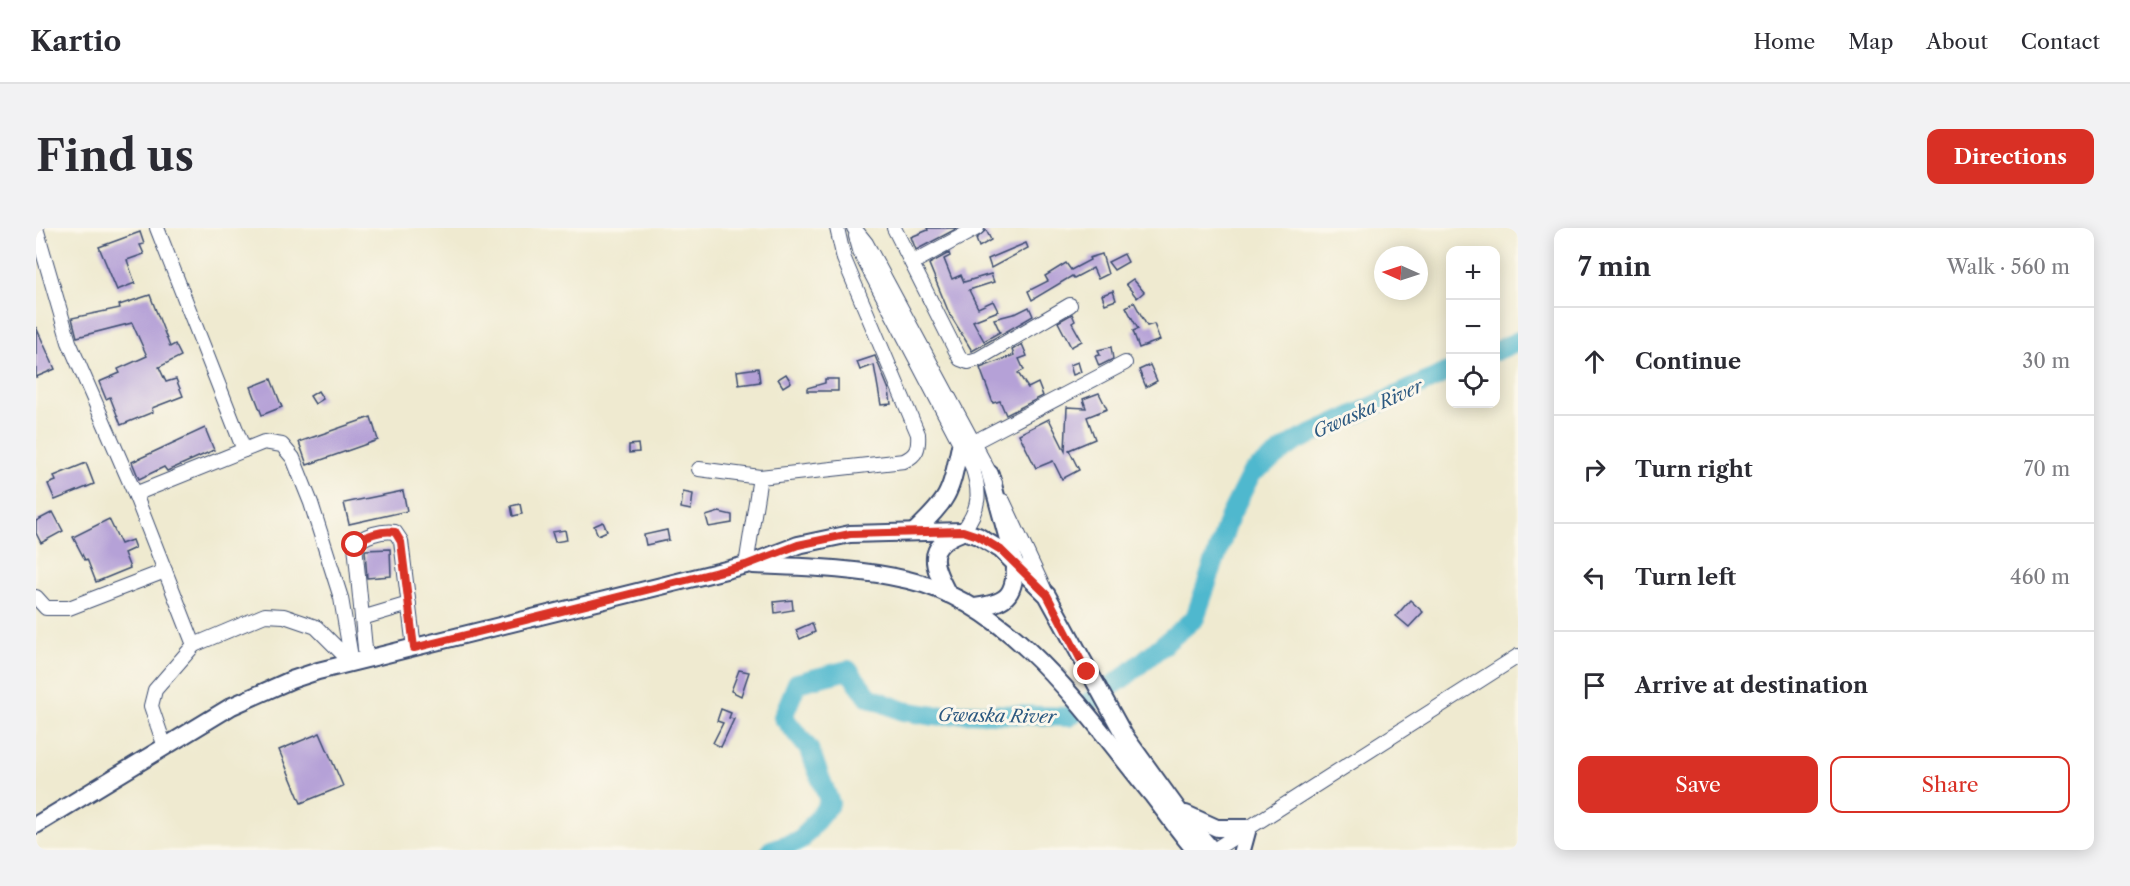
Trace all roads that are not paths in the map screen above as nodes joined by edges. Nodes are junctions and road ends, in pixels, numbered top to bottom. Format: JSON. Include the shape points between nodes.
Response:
{"nodes":[{"id":1,"x":36,"y":228,"type":"edge"},
{"id":2,"x":157,"y":228,"type":"edge"},
{"id":3,"x":837,"y":228,"type":"edge"},
{"id":4,"x":894,"y":228,"type":"edge"},
{"id":5,"x":977,"y":228,"type":"edge"},
{"id":6,"x":855,"y":230,"type":"edge"},
{"id":7,"x":912,"y":263,"type":"junction"},
{"id":8,"x":1070,"y":305,"type":"dead end"},
{"id":9,"x":1125,"y":363,"type":"dead end"},
{"id":10,"x":967,"y":444,"type":"junction"},
{"id":11,"x":244,"y":450,"type":"junction"},
{"id":12,"x":699,"y":469,"type":"dead end"},
{"id":13,"x":990,"y":474,"type":"junction"},
{"id":14,"x":760,"y":477,"type":"junction"},
{"id":15,"x":135,"y":494,"type":"junction"},
{"id":16,"x":963,"y":531,"type":"junction"},
{"id":17,"x":914,"y":532,"type":"junction"},
{"id":18,"x":746,"y":565,"type":"junction"},
{"id":19,"x":1015,"y":565,"type":"junction"},
{"id":20,"x":165,"y":571,"type":"junction"},
{"id":21,"x":948,"y":594,"type":"junction"},
{"id":22,"x":1047,"y":595,"type":"junction"},
{"id":23,"x":36,"y":597,"type":"edge"},
{"id":24,"x":409,"y":604,"type":"junction"},
{"id":25,"x":975,"y":607,"type":"junction"},
{"id":26,"x":362,"y":618,"type":"junction"},
{"id":27,"x":194,"y":645,"type":"junction"},
{"id":28,"x":417,"y":647,"type":"junction"},
{"id":29,"x":1518,"y":657,"type":"edge"},
{"id":30,"x":359,"y":661,"type":"junction"},
{"id":31,"x":1117,"y":739,"type":"junction"},
{"id":32,"x":165,"y":747,"type":"junction"},
{"id":33,"x":1176,"y":807,"type":"junction"},
{"id":34,"x":36,"y":825,"type":"edge"},
{"id":35,"x":1248,"y":828,"type":"junction"},
{"id":36,"x":1195,"y":850,"type":"edge"},
{"id":37,"x":1213,"y":850,"type":"edge"},
{"id":38,"x":1242,"y":850,"type":"edge"}],
"edges":[{"from":1,"to":15,"type":"street","via":[[69,342]]},
{"from":2,"to":11,"type":"street"},
{"from":3,"to":14,"type":"street","via":[[844,259],[918,434],[919,445],[914,456],[904,461]]},
{"from":4,"to":7,"type":"street"},
{"from":5,"to":7,"type":"street"},
{"from":6,"to":10,"type":"street","via":[[861,254]]},
{"from":7,"to":8,"type":"street","via":[[960,359],[968,362]]},
{"from":9,"to":10,"type":"street"},
{"from":10,"to":13,"type":"street"},
{"from":10,"to":16,"type":"street","via":[[978,498],[975,515]]},
{"from":10,"to":17,"type":"main road","via":[[942,506]]},
{"from":11,"to":15,"type":"street"},
{"from":11,"to":30,"type":"street","via":[[264,442],[273,443],[282,445],[293,458],[311,503]]},
{"from":12,"to":14,"type":"street"},
{"from":13,"to":19,"type":"main road"},
{"from":13,"to":22,"type":"street"},
{"from":14,"to":18,"type":"street"},
{"from":15,"to":20,"type":"street"},
{"from":16,"to":17,"type":"main road"},
{"from":16,"to":19,"type":"main road","via":[[1001,550]]},
{"from":16,"to":21,"type":"main road","via":[[945,538],[937,547],[936,572]]},
{"from":17,"to":18,"type":"main road","via":[[850,534],[798,545]]},
{"from":18,"to":21,"type":"main road","via":[[855,571],[909,580]]},
{"from":18,"to":28,"type":"main road"},
{"from":19,"to":22,"type":"main road"},
{"from":19,"to":25,"type":"main road","via":[[1015,580],[1005,599]]},
{"from":20,"to":23,"type":"street","via":[[69,608],[46,608]]},
{"from":20,"to":27,"type":"street"},
{"from":21,"to":25,"type":"main road"},
{"from":22,"to":31,"type":"main road"},
{"from":24,"to":26,"type":"street"},
{"from":24,"to":26,"type":"street","via":[[401,542],[395,532],[364,537],[355,545]]},
{"from":24,"to":28,"type":"street"},
{"from":25,"to":31,"type":"main road","via":[[1024,648]]},
{"from":26,"to":30,"type":"street"},
{"from":27,"to":30,"type":"street","via":[[265,615],[284,616],[316,627]]},
{"from":27,"to":32,"type":"street","via":[[155,690],[151,706]]},
{"from":28,"to":30,"type":"main road"},
{"from":29,"to":35,"type":"street"},
{"from":30,"to":32,"type":"main road","via":[[318,671],[249,698]]},
{"from":31,"to":33,"type":"main road"},
{"from":31,"to":36,"type":"main road"},
{"from":32,"to":34,"type":"main road"},
{"from":33,"to":35,"type":"main road","via":[[1204,825],[1227,830]]},
{"from":33,"to":37,"type":"main road"},
{"from":35,"to":37,"type":"street"},
{"from":35,"to":38,"type":"main road"}]}
